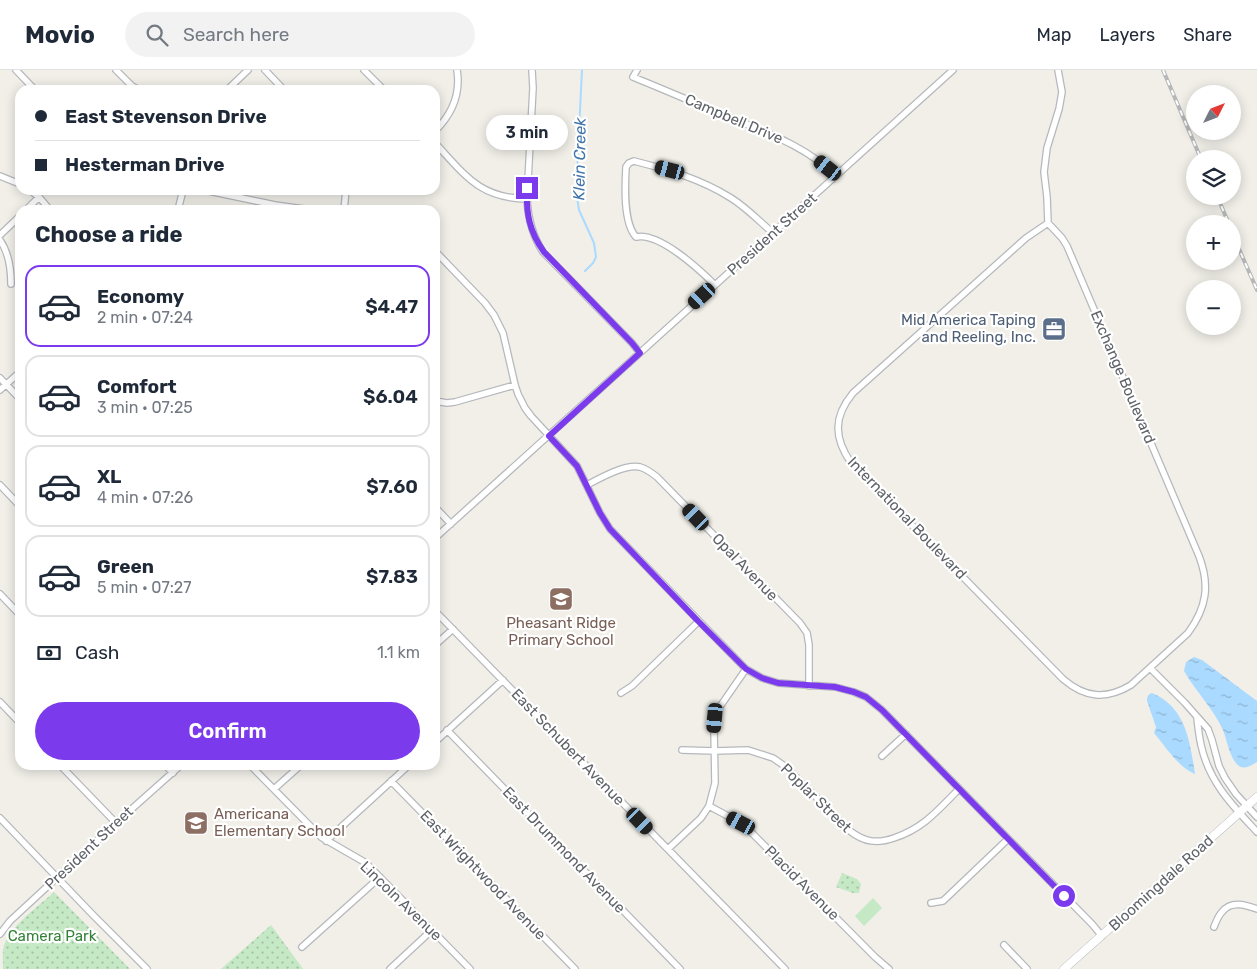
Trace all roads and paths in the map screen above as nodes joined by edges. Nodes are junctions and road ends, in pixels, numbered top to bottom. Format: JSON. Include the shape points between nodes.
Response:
{"nodes":[{"id":1,"x":16,"y":70,"type":"edge"},
{"id":2,"x":116,"y":70,"type":"edge"},
{"id":3,"x":248,"y":70,"type":"edge"},
{"id":4,"x":264,"y":70,"type":"edge"},
{"id":5,"x":364,"y":70,"type":"edge"},
{"id":6,"x":457,"y":70,"type":"edge"},
{"id":7,"x":532,"y":70,"type":"edge"},
{"id":8,"x":637,"y":70,"type":"edge"},
{"id":9,"x":953,"y":70,"type":"edge"},
{"id":10,"x":1058,"y":70,"type":"edge"},
{"id":11,"x":30,"y":85,"type":"edge"},
{"id":12,"x":131,"y":85,"type":"edge"},
{"id":13,"x":232,"y":85,"type":"edge"},
{"id":14,"x":279,"y":85,"type":"edge"},
{"id":15,"x":379,"y":85,"type":"edge"},
{"id":16,"x":440,"y":126,"type":"edge"},
{"id":17,"x":440,"y":148,"type":"edge"},
{"id":18,"x":0,"y":176,"type":"edge"},
{"id":19,"x":836,"y":176,"type":"junction"},
{"id":20,"x":15,"y":182,"type":"edge"},
{"id":21,"x":36,"y":195,"type":"edge"},
{"id":22,"x":224,"y":195,"type":"edge"},
{"id":23,"x":39,"y":197,"type":"junction"},
{"id":24,"x":527,"y":199,"type":"junction"},
{"id":25,"x":31,"y":205,"type":"edge"},
{"id":26,"x":46,"y":205,"type":"edge"},
{"id":27,"x":263,"y":205,"type":"edge"},
{"id":28,"x":15,"y":221,"type":"edge"},
{"id":29,"x":1048,"y":223,"type":"junction"},
{"id":30,"x":773,"y":233,"type":"junction"},
{"id":31,"x":0,"y":235,"type":"edge"},
{"id":32,"x":0,"y":240,"type":"edge"},
{"id":33,"x":440,"y":256,"type":"edge"},
{"id":34,"x":11,"y":284,"type":"dead end"},
{"id":35,"x":715,"y":285,"type":"junction"},
{"id":36,"x":640,"y":353,"type":"junction"},
{"id":37,"x":15,"y":376,"type":"edge"},
{"id":38,"x":0,"y":378,"type":"edge"},
{"id":39,"x":6,"y":384,"type":"junction"},
{"id":40,"x":515,"y":386,"type":"junction"},
{"id":41,"x":0,"y":390,"type":"edge"},
{"id":42,"x":15,"y":393,"type":"edge"},
{"id":43,"x":440,"y":402,"type":"edge"},
{"id":44,"x":549,"y":436,"type":"junction"},
{"id":45,"x":0,"y":485,"type":"edge"},
{"id":46,"x":587,"y":485,"type":"junction"},
{"id":47,"x":15,"y":501,"type":"edge"},
{"id":48,"x":440,"y":512,"type":"edge"},
{"id":49,"x":451,"y":524,"type":"junction"},
{"id":50,"x":440,"y":534,"type":"edge"},
{"id":51,"x":0,"y":594,"type":"edge"},
{"id":52,"x":15,"y":610,"type":"edge"},
{"id":53,"x":440,"y":616,"type":"edge"},
{"id":54,"x":698,"y":621,"type":"junction"},
{"id":55,"x":453,"y":629,"type":"junction"},
{"id":56,"x":440,"y":641,"type":"edge"},
{"id":57,"x":1150,"y":668,"type":"junction"},
{"id":58,"x":746,"y":669,"type":"junction"},
{"id":59,"x":503,"y":680,"type":"junction"},
{"id":60,"x":809,"y":686,"type":"junction"},
{"id":61,"x":621,"y":693,"type":"dead end"},
{"id":62,"x":0,"y":702,"type":"edge"},
{"id":63,"x":15,"y":718,"type":"edge"},
{"id":64,"x":1197,"y":718,"type":"junction"},
{"id":65,"x":448,"y":730,"type":"junction"},
{"id":66,"x":906,"y":734,"type":"junction"},
{"id":67,"x":440,"y":737,"type":"edge"},
{"id":68,"x":682,"y":750,"type":"dead end"},
{"id":69,"x":715,"y":751,"type":"junction"},
{"id":70,"x":882,"y":756,"type":"dead end"},
{"id":71,"x":65,"y":770,"type":"edge"},
{"id":72,"x":169,"y":770,"type":"edge"},
{"id":73,"x":175,"y":770,"type":"edge"},
{"id":74,"x":255,"y":770,"type":"edge"},
{"id":75,"x":295,"y":770,"type":"edge"},
{"id":76,"x":403,"y":770,"type":"edge"},
{"id":77,"x":172,"y":773,"type":"junction"},
{"id":78,"x":391,"y":781,"type":"junction"},
{"id":79,"x":274,"y":789,"type":"junction"},
{"id":80,"x":959,"y":789,"type":"junction"},
{"id":81,"x":1257,"y":797,"type":"edge"},
{"id":82,"x":709,"y":806,"type":"junction"},
{"id":83,"x":1247,"y":806,"type":"junction"},
{"id":84,"x":1239,"y":813,"type":"junction"},
{"id":85,"x":1257,"y":817,"type":"edge"},
{"id":86,"x":0,"y":818,"type":"edge"},
{"id":87,"x":116,"y":823,"type":"junction"},
{"id":88,"x":1257,"y":832,"type":"edge"},
{"id":89,"x":1008,"y":839,"type":"junction"},
{"id":90,"x":326,"y":841,"type":"junction"},
{"id":91,"x":668,"y":849,"type":"junction"},
{"id":92,"x":57,"y":877,"type":"junction"},
{"id":93,"x":380,"y":877,"type":"junction"},
{"id":94,"x":931,"y":903,"type":"dead end"},
{"id":95,"x":1257,"y":909,"type":"edge"},
{"id":96,"x":1214,"y":926,"type":"dead end"},
{"id":97,"x":432,"y":930,"type":"junction"},
{"id":98,"x":0,"y":934,"type":"edge"},
{"id":99,"x":1102,"y":936,"type":"junction"},
{"id":100,"x":1004,"y":945,"type":"dead end"},
{"id":101,"x":302,"y":948,"type":"dead end"},
{"id":102,"x":147,"y":969,"type":"edge"},
{"id":103,"x":390,"y":969,"type":"edge"},
{"id":104,"x":470,"y":969,"type":"edge"},
{"id":105,"x":575,"y":969,"type":"edge"},
{"id":106,"x":680,"y":969,"type":"edge"},
{"id":107,"x":785,"y":969,"type":"edge"},
{"id":108,"x":889,"y":969,"type":"edge"},
{"id":109,"x":1027,"y":969,"type":"edge"},
{"id":110,"x":1064,"y":969,"type":"edge"}],
"edges":[{"from":1,"to":11,"type":"street"},
{"from":2,"to":12,"type":"street"},
{"from":3,"to":13,"type":"street"},
{"from":4,"to":14,"type":"street"},
{"from":5,"to":15,"type":"street"},
{"from":6,"to":16,"type":"street","via":[[454,104]]},
{"from":7,"to":24,"type":"street"},
{"from":8,"to":19,"type":"street","name":"Campbell Drive","via":[[633,77],[783,139],[808,153]]},
{"from":9,"to":19,"type":"street","name":"President Street"},
{"from":10,"to":29,"type":"street","via":[[1062,92],[1044,172]]},
{"from":17,"to":24,"type":"street","via":[[481,187],[500,196]]},
{"from":18,"to":20,"type":"street"},
{"from":19,"to":30,"type":"street","name":"President Street"},
{"from":21,"to":23,"type":"street"},
{"from":22,"to":27,"type":"street"},
{"from":23,"to":25,"type":"street"},
{"from":23,"to":26,"type":"street"},
{"from":24,"to":36,"type":"street","via":[[530,226],[544,252]]},
{"from":28,"to":31,"type":"street"},
{"from":29,"to":57,"type":"street","name":"Exchange Boulevard","via":[[1067,246],[1205,575],[1206,593],[1196,623]]},
{"from":29,"to":57,"type":"street","name":"International Boulevard","via":[[1026,238],[853,393],[842,409],[838,423],[839,439],[851,463],[1070,685],[1086,693],[1111,694],[1131,685]]},
{"from":30,"to":35,"type":"street","name":"President Street"},
{"from":30,"to":35,"type":"street","via":[[733,199],[700,181],[634,161],[629,164],[626,167],[626,205],[633,234],[636,237],[647,236],[667,247],[694,265]]},
{"from":32,"to":34,"type":"street","via":[[8,254]]},
{"from":33,"to":40,"type":"street","via":[[494,315],[503,333]]},
{"from":35,"to":36,"type":"street","name":"President Street"},
{"from":36,"to":44,"type":"street","name":"President Street"},
{"from":37,"to":39,"type":"street"},
{"from":38,"to":39,"type":"street"},
{"from":39,"to":41,"type":"street"},
{"from":39,"to":42,"type":"street"},
{"from":40,"to":43,"type":"street","via":[[455,402]]},
{"from":40,"to":44,"type":"street","via":[[524,408]]},
{"from":44,"to":46,"type":"street","via":[[577,466]]},
{"from":44,"to":49,"type":"street","name":"President Street"},
{"from":45,"to":47,"type":"street"},
{"from":46,"to":54,"type":"street","via":[[610,529]]},
{"from":46,"to":60,"type":"street","name":"Opal Avenue","via":[[628,468],[649,470],[657,477],[800,623],[807,633],[809,645]]},
{"from":48,"to":49,"type":"street"},
{"from":49,"to":50,"type":"street","name":"President Street"},
{"from":51,"to":52,"type":"street"},
{"from":53,"to":55,"type":"street","name":"East Schubert Avenue"},
{"from":54,"to":58,"type":"street"},
{"from":54,"to":61,"type":"street"},
{"from":55,"to":56,"type":"street"},
{"from":55,"to":59,"type":"street","name":"East Schubert Avenue"},
{"from":57,"to":64,"type":"street"},
{"from":58,"to":60,"type":"street","via":[[778,683]]},
{"from":58,"to":69,"type":"street","via":[[715,718]]},
{"from":59,"to":65,"type":"street"},
{"from":59,"to":91,"type":"street","name":"East Schubert Avenue"},
{"from":60,"to":66,"type":"street","via":[[835,687],[866,697]]},
{"from":62,"to":63,"type":"street"},
{"from":64,"to":83,"type":"street","via":[[1208,729],[1225,778]]},
{"from":64,"to":84,"type":"street","via":[[1207,764],[1223,795]]},
{"from":65,"to":67,"type":"street"},
{"from":65,"to":106,"type":"street","name":"East Drummond Avenue"},
{"from":66,"to":70,"type":"street"},
{"from":66,"to":80,"type":"street"},
{"from":68,"to":69,"type":"street","name":"Poplar Street"},
{"from":69,"to":80,"type":"street","name":"Poplar Street","via":[[748,750],[773,758],[850,831],[873,842],[915,830]]},
{"from":69,"to":82,"type":"street","via":[[715,783]]},
{"from":71,"to":87,"type":"street"},
{"from":72,"to":77,"type":"street"},
{"from":73,"to":77,"type":"street","name":"President Street"},
{"from":74,"to":79,"type":"street","name":"Lincoln Avenue"},
{"from":75,"to":79,"type":"street"},
{"from":76,"to":78,"type":"street"},
{"from":77,"to":87,"type":"street","name":"President Street"},
{"from":78,"to":90,"type":"street"},
{"from":78,"to":105,"type":"street","name":"East Wrightwood Avenue"},
{"from":79,"to":90,"type":"street","name":"Lincoln Avenue"},
{"from":80,"to":89,"type":"street"},
{"from":81,"to":83,"type":"main road","name":"Bloomingdale Road"},
{"from":82,"to":91,"type":"street"},
{"from":82,"to":108,"type":"street","name":"Placid Avenue","via":[[748,829]]},
{"from":83,"to":84,"type":"main road","name":"Bloomingdale Road"},
{"from":83,"to":85,"type":"street"},
{"from":84,"to":88,"type":"street"},
{"from":84,"to":99,"type":"main road","name":"Bloomingdale Road"},
{"from":86,"to":92,"type":"street"},
{"from":87,"to":92,"type":"street","name":"President Street"},
{"from":89,"to":94,"type":"street","via":[[944,901]]},
{"from":89,"to":99,"type":"street"},
{"from":90,"to":93,"type":"street","name":"Lincoln Avenue","via":[[354,855]]},
{"from":91,"to":107,"type":"street","name":"East Schubert Avenue"},
{"from":92,"to":98,"type":"street","name":"President Street"},
{"from":92,"to":102,"type":"street"},
{"from":93,"to":97,"type":"street","name":"Lincoln Avenue"},
{"from":93,"to":101,"type":"street"},
{"from":95,"to":96,"type":"street","via":[[1238,904],[1230,906],[1222,911]]},
{"from":97,"to":103,"type":"street"},
{"from":97,"to":104,"type":"street","name":"Lincoln Avenue"},
{"from":99,"to":110,"type":"main road","name":"Bloomingdale Road"},
{"from":100,"to":109,"type":"street"}]}
